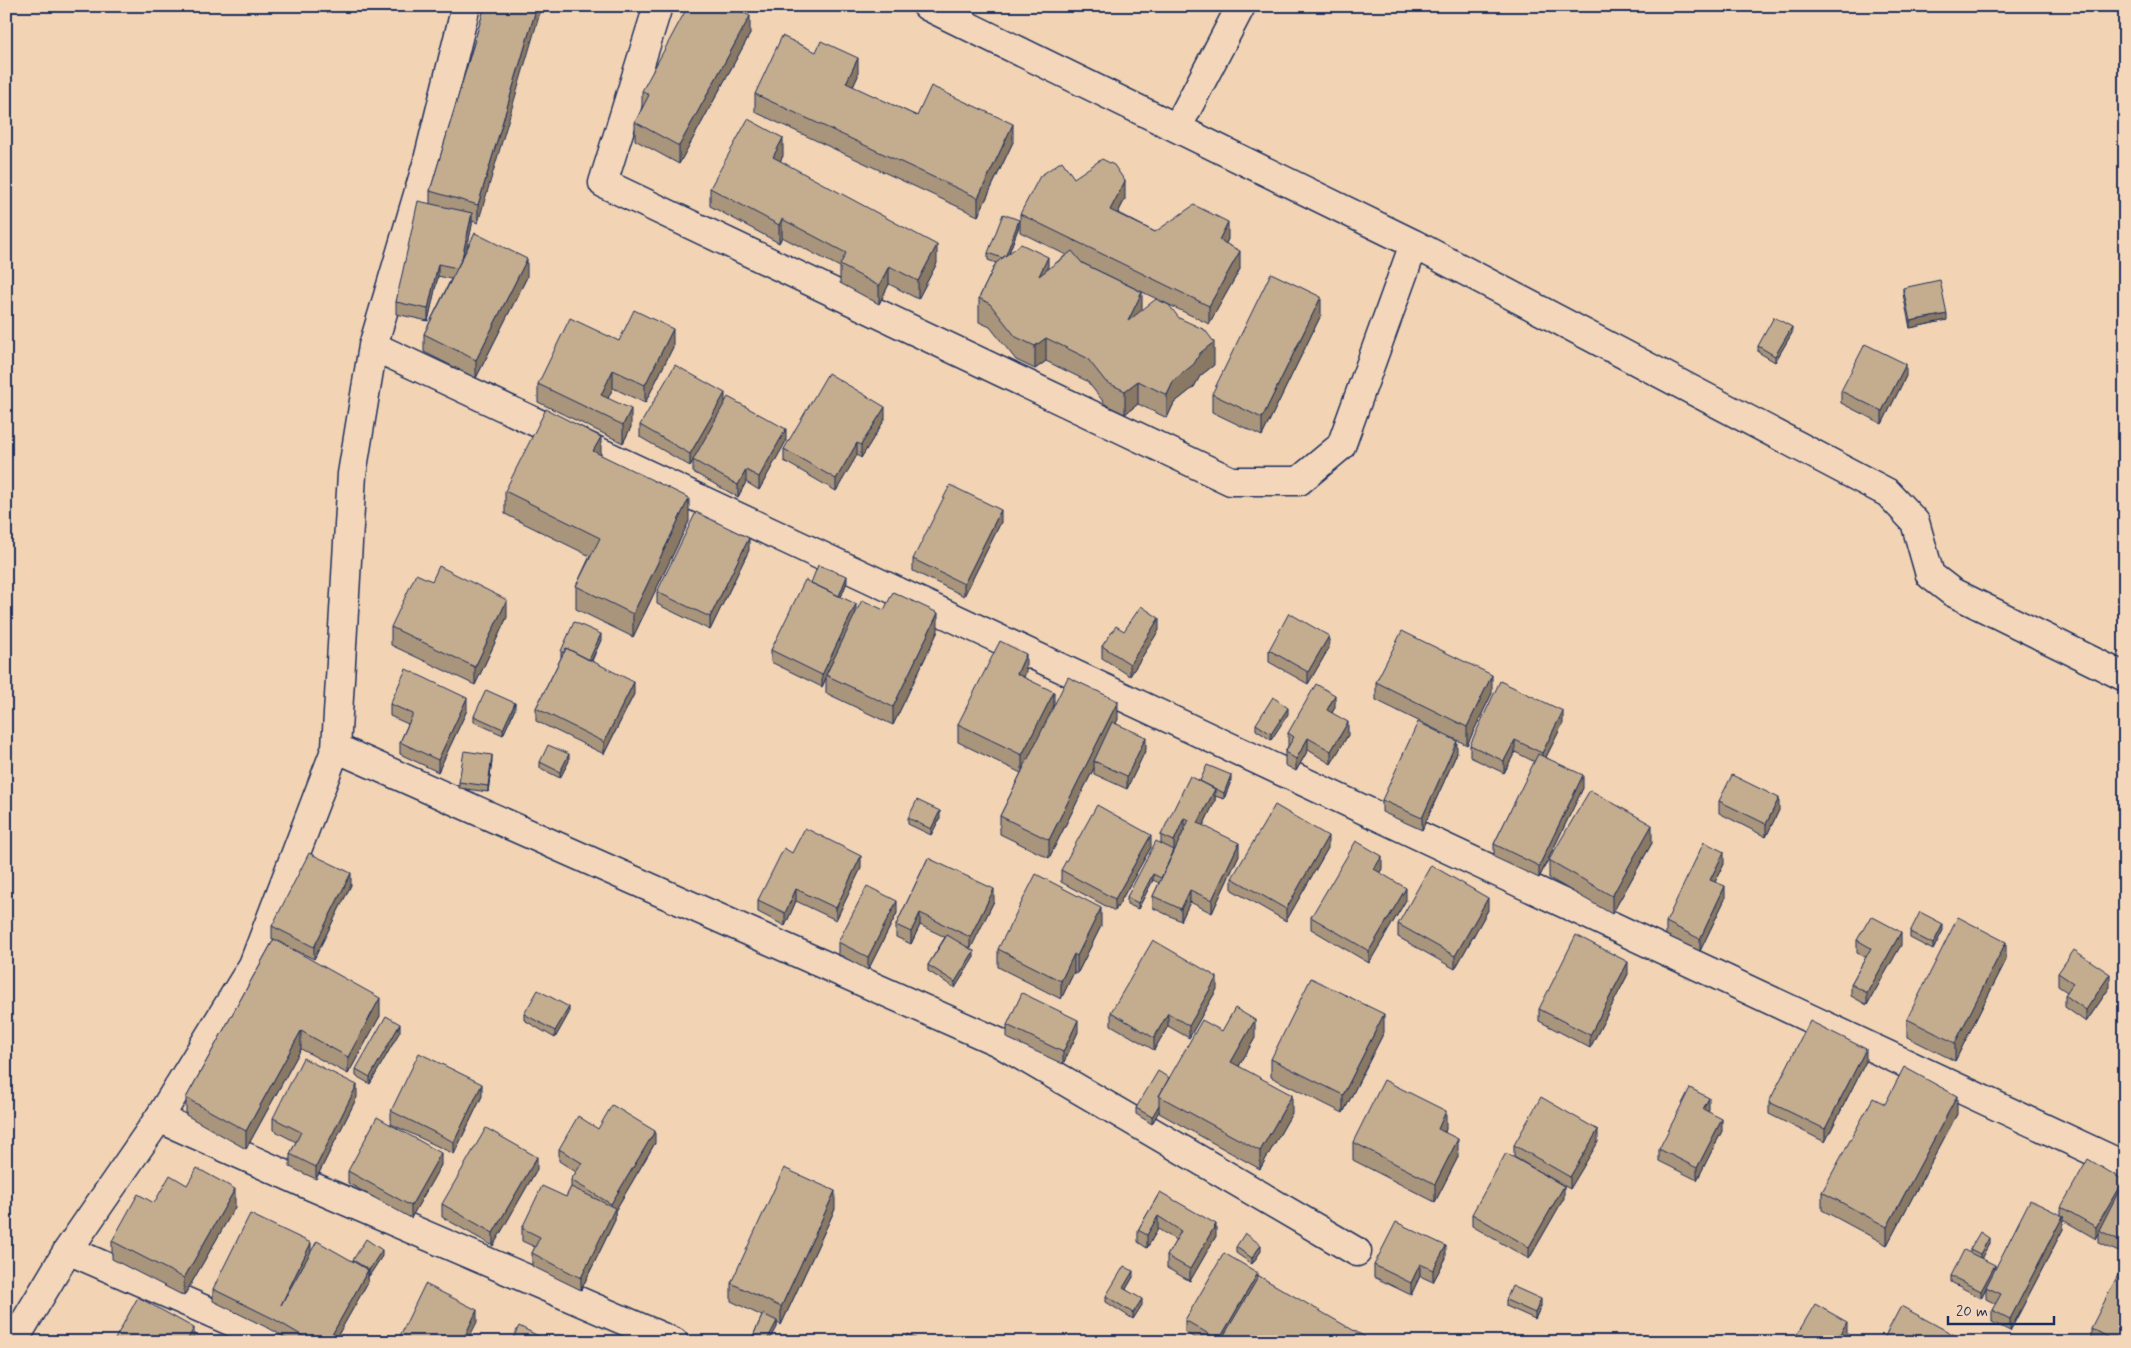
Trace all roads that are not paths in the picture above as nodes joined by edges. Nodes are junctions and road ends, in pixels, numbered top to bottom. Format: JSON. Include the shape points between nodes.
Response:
{"nodes":[{"id":1,"x":466,"y":6,"type":"edge"},
{"id":2,"x":658,"y":6,"type":"edge"},
{"id":3,"x":927,"y":6,"type":"edge"},
{"id":4,"x":1240,"y":6,"type":"edge"},
{"id":5,"x":1177,"y":128,"type":"junction"},
{"id":6,"x":1414,"y":244,"type":"junction"},
{"id":7,"x":373,"y":346,"type":"junction"},
{"id":8,"x":2125,"y":677,"type":"edge"},
{"id":9,"x":336,"y":748,"type":"junction"},
{"id":10,"x":159,"y":1118,"type":"junction"},
{"id":11,"x":2125,"y":1166,"type":"edge"},
{"id":12,"x":68,"y":1250,"type":"junction"},
{"id":13,"x":1357,"y":1252,"type":"dead end"},
{"id":14,"x":13,"y":1342,"type":"edge"},
{"id":15,"x":278,"y":1342,"type":"edge"},
{"id":16,"x":674,"y":1342,"type":"edge"}],
"edges":[{"from":1,"to":7,"type":"street","via":[[427,164]]},
{"from":2,"to":6,"type":"street","via":[[603,184],[1231,481],[1299,481],[1341,446]]},
{"from":3,"to":5,"type":"street"},
{"from":4,"to":5,"type":"street"},
{"from":5,"to":6,"type":"street"},
{"from":6,"to":8,"type":"street","via":[[1888,493],[1915,522],[1930,575],[1944,586]]},
{"from":7,"to":9,"type":"street","via":[[352,474]]},
{"from":7,"to":11,"type":"street"},
{"from":9,"to":10,"type":"street","via":[[253,966]]},
{"from":9,"to":13,"type":"street","via":[[998,1042]]},
{"from":10,"to":12,"type":"street"},
{"from":10,"to":16,"type":"street"},
{"from":12,"to":14,"type":"street"},
{"from":12,"to":15,"type":"street"}]}
